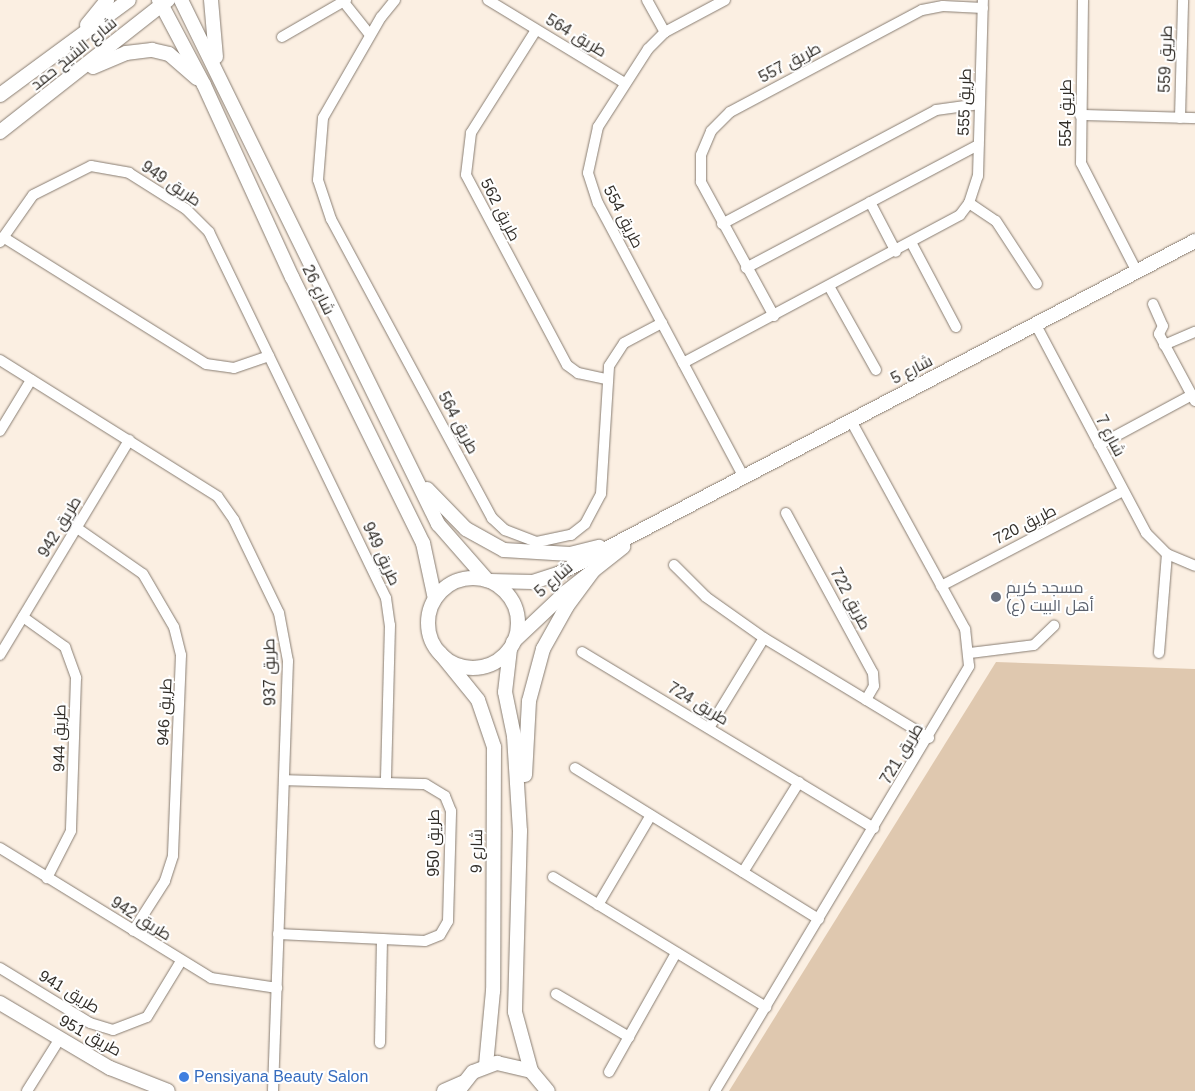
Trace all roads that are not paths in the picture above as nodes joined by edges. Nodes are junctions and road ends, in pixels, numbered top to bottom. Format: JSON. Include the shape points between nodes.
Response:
{"nodes":[{"id":1,"x":107,"y":0,"type":"edge"},
{"id":2,"x":129,"y":0,"type":"edge"},
{"id":3,"x":181,"y":0,"type":"edge"},
{"id":4,"x":211,"y":0,"type":"edge"},
{"id":5,"x":395,"y":0,"type":"edge"},
{"id":6,"x":488,"y":0,"type":"edge"},
{"id":7,"x":647,"y":0,"type":"edge"},
{"id":8,"x":725,"y":0,"type":"edge"},
{"id":9,"x":1083,"y":0,"type":"edge"},
{"id":10,"x":1183,"y":0,"type":"edge"},
{"id":11,"x":344,"y":1,"type":"edge"},
{"id":12,"x":163,"y":2,"type":"edge"},
{"id":13,"x":983,"y":4,"type":"edge"},
{"id":14,"x":536,"y":30,"type":"junction"},
{"id":15,"x":665,"y":32,"type":"junction"},
{"id":16,"x":370,"y":35,"type":"junction"},
{"id":17,"x":282,"y":37,"type":"dead end"},
{"id":18,"x":76,"y":39,"type":"junction"},
{"id":19,"x":218,"y":70,"type":"junction"},
{"id":20,"x":77,"y":74,"type":"junction"},
{"id":21,"x":623,"y":82,"type":"junction"},
{"id":22,"x":204,"y":85,"type":"junction"},
{"id":23,"x":0,"y":95,"type":"edge"},
{"id":24,"x":980,"y":104,"type":"junction"},
{"id":25,"x":1080,"y":115,"type":"junction"},
{"id":26,"x":1180,"y":118,"type":"junction"},
{"id":27,"x":1195,"y":118,"type":"edge"},
{"id":28,"x":0,"y":132,"type":"edge"},
{"id":29,"x":978,"y":145,"type":"junction"},
{"id":30,"x":870,"y":202,"type":"junction"},
{"id":31,"x":969,"y":203,"type":"junction"},
{"id":32,"x":722,"y":224,"type":"junction"},
{"id":33,"x":2,"y":240,"type":"edge"},
{"id":34,"x":1195,"y":242,"type":"edge"},
{"id":35,"x":912,"y":244,"type":"junction"},
{"id":36,"x":896,"y":252,"type":"junction"},
{"id":37,"x":746,"y":268,"type":"junction"},
{"id":38,"x":1137,"y":272,"type":"junction"},
{"id":39,"x":1037,"y":284,"type":"dead end"},
{"id":40,"x":830,"y":288,"type":"junction"},
{"id":41,"x":1153,"y":304,"type":"dead end"},
{"id":42,"x":774,"y":316,"type":"junction"},
{"id":43,"x":662,"y":323,"type":"junction"},
{"id":44,"x":1036,"y":325,"type":"junction"},
{"id":45,"x":956,"y":326,"type":"dead end"},
{"id":46,"x":1195,"y":332,"type":"edge"},
{"id":47,"x":1164,"y":345,"type":"junction"},
{"id":48,"x":269,"y":356,"type":"junction"},
{"id":49,"x":0,"y":360,"type":"edge"},
{"id":50,"x":683,"y":363,"type":"junction"},
{"id":51,"x":876,"y":370,"type":"dead end"},
{"id":52,"x":606,"y":379,"type":"junction"},
{"id":53,"x":31,"y":380,"type":"junction"},
{"id":54,"x":1193,"y":398,"type":"edge"},
{"id":55,"x":851,"y":421,"type":"junction"},
{"id":56,"x":0,"y":431,"type":"edge"},
{"id":57,"x":130,"y":440,"type":"junction"},
{"id":58,"x":1098,"y":445,"type":"junction"},
{"id":59,"x":412,"y":472,"type":"junction"},
{"id":60,"x":744,"y":478,"type":"junction"},
{"id":61,"x":1122,"y":491,"type":"junction"},
{"id":62,"x":786,"y":513,"type":"dead end"},
{"id":63,"x":77,"y":528,"type":"junction"},
{"id":64,"x":646,"y":531,"type":"junction"},
{"id":65,"x":619,"y":541,"type":"junction"},
{"id":66,"x":1167,"y":554,"type":"junction"},
{"id":67,"x":674,"y":565,"type":"dead end"},
{"id":68,"x":1195,"y":566,"type":"edge"},
{"id":69,"x":596,"y":567,"type":"junction"},
{"id":70,"x":488,"y":581,"type":"junction"},
{"id":71,"x":941,"y":586,"type":"junction"},
{"id":72,"x":435,"y":599,"type":"junction"},
{"id":73,"x":23,"y":616,"type":"junction"},
{"id":74,"x":1054,"y":626,"type":"dead end"},
{"id":75,"x":764,"y":638,"type":"junction"},
{"id":76,"x":512,"y":645,"type":"junction"},
{"id":77,"x":582,"y":652,"type":"dead end"},
{"id":78,"x":440,"y":653,"type":"junction"},
{"id":79,"x":970,"y":653,"type":"junction"},
{"id":80,"x":1158,"y":653,"type":"dead end"},
{"id":81,"x":0,"y":655,"type":"edge"},
{"id":82,"x":866,"y":700,"type":"junction"},
{"id":83,"x":709,"y":728,"type":"junction"},
{"id":84,"x":929,"y":738,"type":"junction"},
{"id":85,"x":575,"y":768,"type":"dead end"},
{"id":86,"x":284,"y":780,"type":"junction"},
{"id":87,"x":386,"y":782,"type":"junction"},
{"id":88,"x":799,"y":782,"type":"junction"},
{"id":89,"x":650,"y":815,"type":"junction"},
{"id":90,"x":874,"y":828,"type":"junction"},
{"id":91,"x":520,"y":831,"type":"junction"},
{"id":92,"x":0,"y":848,"type":"edge"},
{"id":93,"x":743,"y":872,"type":"junction"},
{"id":94,"x":553,"y":877,"type":"dead end"},
{"id":95,"x":47,"y":878,"type":"junction"},
{"id":96,"x":598,"y":905,"type":"junction"},
{"id":97,"x":819,"y":919,"type":"junction"},
{"id":98,"x":132,"y":931,"type":"junction"},
{"id":99,"x":278,"y":934,"type":"junction"},
{"id":100,"x":382,"y":939,"type":"junction"},
{"id":101,"x":676,"y":953,"type":"junction"},
{"id":102,"x":181,"y":961,"type":"junction"},
{"id":103,"x":0,"y":968,"type":"edge"},
{"id":104,"x":277,"y":988,"type":"junction"},
{"id":105,"x":556,"y":994,"type":"dead end"},
{"id":106,"x":0,"y":1003,"type":"edge"},
{"id":107,"x":766,"y":1007,"type":"junction"},
{"id":108,"x":629,"y":1037,"type":"junction"},
{"id":109,"x":59,"y":1040,"type":"junction"},
{"id":110,"x":380,"y":1043,"type":"dead end"},
{"id":111,"x":486,"y":1065,"type":"junction"},
{"id":112,"x":530,"y":1071,"type":"junction"},
{"id":113,"x":609,"y":1072,"type":"dead end"},
{"id":114,"x":460,"y":1087,"type":"edge"},
{"id":115,"x":27,"y":1091,"type":"edge"},
{"id":116,"x":168,"y":1091,"type":"edge"},
{"id":117,"x":273,"y":1091,"type":"edge"},
{"id":118,"x":444,"y":1091,"type":"edge"},
{"id":119,"x":548,"y":1091,"type":"edge"},
{"id":120,"x":715,"y":1091,"type":"edge"}],
"edges":[{"from":1,"to":18,"type":"main road"},
{"from":2,"to":18,"type":"main road","name":"شارع الشيخ حمد"},
{"from":3,"to":19,"type":"main road","name":"شارع 26"},
{"from":4,"to":19,"type":"main road"},
{"from":5,"to":16,"type":"street","name":"طريق 564"},
{"from":6,"to":14,"type":"street","name":"طريق 564"},
{"from":7,"to":15,"type":"street"},
{"from":8,"to":15,"type":"street","name":"طريق 554"},
{"from":9,"to":25,"type":"street","name":"طريق 554"},
{"from":10,"to":26,"type":"street","name":"طريق 559"},
{"from":11,"to":16,"type":"street"},
{"from":11,"to":17,"type":"street"},
{"from":12,"to":20,"type":"main road","name":"شارع الشيخ حمد"},
{"from":12,"to":22,"type":"main road","name":"شارع 26"},
{"from":13,"to":24,"type":"street","name":"طريق 555"},
{"from":13,"to":32,"type":"street","name":"طريق 557","via":[[922,10],[719,121],[704,143],[700,169],[706,195]]},
{"from":14,"to":21,"type":"street","name":"طريق 564"},
{"from":14,"to":52,"type":"street","name":"طريق 562","via":[[471,133],[466,174],[567,365],[578,373]]},
{"from":15,"to":21,"type":"street","name":"طريق 554"},
{"from":16,"to":52,"type":"street","name":"طريق 564","via":[[323,118],[316,159],[323,200],[492,518],[504,530],[528,540],[554,541],[578,530],[595,510],[603,472]]},
{"from":18,"to":23,"type":"main road","name":"شارع الشيخ حمد"},
{"from":19,"to":59,"type":"main road","name":"شارع 26"},
{"from":20,"to":22,"type":"main road","via":[[126,53],[152,50],[170,54]]},
{"from":20,"to":28,"type":"main road","name":"شارع الشيخ حمد"},
{"from":21,"to":43,"type":"street","name":"طريق 554","via":[[592,142],[588,173],[598,203]]},
{"from":22,"to":72,"type":"main road","name":"شارع 26","via":[[292,277],[423,543]]},
{"from":24,"to":29,"type":"street","name":"طريق 555"},
{"from":24,"to":32,"type":"street","via":[[936,110]]},
{"from":25,"to":26,"type":"street"},
{"from":25,"to":38,"type":"street","name":"طريق 554","via":[[1081,163]]},
{"from":26,"to":27,"type":"street"},
{"from":29,"to":30,"type":"street"},
{"from":29,"to":31,"type":"street","name":"طريق 555","via":[[978,176]]},
{"from":30,"to":36,"type":"street"},
{"from":30,"to":37,"type":"street"},
{"from":31,"to":35,"type":"street","name":"طريق 555","via":[[948,224]]},
{"from":31,"to":39,"type":"street","via":[[996,221]]},
{"from":32,"to":37,"type":"street","name":"طريق 557"},
{"from":33,"to":48,"type":"street","name":"طريق 949","via":[[206,364],[234,368]]},
{"from":33,"to":48,"type":"street","name":"طريق 949","via":[[27,201],[47,184],[91,166],[129,173],[186,209],[209,232]]},
{"from":34,"to":38,"type":"main road","name":"شارع 5"},
{"from":35,"to":36,"type":"street","name":"طريق 555"},
{"from":35,"to":45,"type":"street"},
{"from":36,"to":40,"type":"street","name":"طريق 555"},
{"from":37,"to":42,"type":"street","name":"طريق 557"},
{"from":38,"to":44,"type":"main road","name":"شارع 5"},
{"from":40,"to":42,"type":"street","name":"طريق 555"},
{"from":40,"to":51,"type":"street"},
{"from":41,"to":47,"type":"street","via":[[1164,326],[1158,333]]},
{"from":42,"to":50,"type":"street","name":"طريق 555"},
{"from":43,"to":50,"type":"street","name":"طريق 554"},
{"from":43,"to":52,"type":"street","name":"طريق 564","via":[[624,344],[615,354]]},
{"from":44,"to":55,"type":"main road","name":"شارع 5"},
{"from":44,"to":58,"type":"street","name":"شارع 7"},
{"from":46,"to":47,"type":"street"},
{"from":47,"to":54,"type":"street"},
{"from":48,"to":87,"type":"street","name":"طريق 949","via":[[386,598],[390,625]]},
{"from":49,"to":53,"type":"street","name":"طريق 937"},
{"from":50,"to":60,"type":"street","name":"طريق 554"},
{"from":53,"to":56,"type":"street"},
{"from":53,"to":57,"type":"street","name":"طريق 937"},
{"from":54,"to":58,"type":"street"},
{"from":55,"to":60,"type":"main road","name":"شارع 5"},
{"from":55,"to":71,"type":"street","name":"طريق 721"},
{"from":57,"to":63,"type":"street","name":"طريق 942"},
{"from":57,"to":86,"type":"street","name":"طريق 937","via":[[218,497],[275,603],[288,652]]},
{"from":58,"to":61,"type":"street","name":"شارع 7"},
{"from":59,"to":65,"type":"main road","via":[[466,529],[504,550],[570,554]]},
{"from":59,"to":70,"type":"main road","name":"شارع 26","via":[[443,531]]},
{"from":60,"to":64,"type":"main road","name":"شارع 5"},
{"from":61,"to":66,"type":"street","name":"شارع 7","via":[[1146,533]]},
{"from":61,"to":71,"type":"street","name":"طريق 720"},
{"from":62,"to":82,"type":"street","name":"طريق 722","via":[[873,673],[874,686]]},
{"from":63,"to":73,"type":"street","name":"طريق 942"},
{"from":63,"to":98,"type":"street","name":"طريق 946","via":[[143,574],[174,627],[181,655],[173,856],[165,881]]},
{"from":64,"to":65,"type":"main road","name":"شارع 5"},
{"from":64,"to":69,"type":"main road","name":"شارع 5"},
{"from":65,"to":70,"type":"main road","name":"شارع 5","via":[[546,579]]},
{"from":66,"to":68,"type":"street","name":"شارع 7"},
{"from":66,"to":80,"type":"street"},
{"from":67,"to":75,"type":"street","via":[[706,597]]},
{"from":69,"to":76,"type":"main road","name":"شارع 5"},
{"from":69,"to":91,"type":"main road","via":[[554,627],[535,673],[529,701]]},
{"from":70,"to":72,"type":"main road","via":[[452,583]]},
{"from":70,"to":76,"type":"main road","via":[[512,600],[518,628]]},
{"from":71,"to":79,"type":"street","name":"طريق 721","via":[[965,629]]},
{"from":72,"to":78,"type":"main road","via":[[429,633]]},
{"from":73,"to":81,"type":"street","name":"طريق 942"},
{"from":73,"to":95,"type":"street","name":"طريق 944","via":[[64,647],[76,678],[73,821],[64,849]]},
{"from":74,"to":79,"type":"street","via":[[1034,645]]},
{"from":75,"to":82,"type":"street"},
{"from":75,"to":83,"type":"street"},
{"from":76,"to":78,"type":"main road","via":[[495,662],[476,668],[450,662]]},
{"from":76,"to":91,"type":"main road","via":[[505,692],[515,746]]},
{"from":77,"to":83,"type":"street","name":"طريق 724"},
{"from":78,"to":111,"type":"main road","name":"شارع 9","via":[[478,700],[494,747],[493,991]]},
{"from":79,"to":84,"type":"street","name":"طريق 721","via":[[966,677]]},
{"from":82,"to":84,"type":"street"},
{"from":83,"to":88,"type":"street","name":"طريق 724"},
{"from":84,"to":90,"type":"street","name":"طريق 721"},
{"from":85,"to":89,"type":"street"},
{"from":86,"to":87,"type":"street","name":"طريق 950"},
{"from":86,"to":99,"type":"street","name":"طريق 937"},
{"from":87,"to":100,"type":"street","name":"طريق 950","via":[[434,787],[445,796],[451,811],[445,930],[425,941]]},
{"from":88,"to":90,"type":"street","name":"طريق 724"},
{"from":88,"to":93,"type":"street"},
{"from":89,"to":93,"type":"street"},
{"from":89,"to":96,"type":"street"},
{"from":90,"to":97,"type":"street","name":"طريق 721"},
{"from":91,"to":112,"type":"main road","via":[[515,1012]]},
{"from":92,"to":95,"type":"street","name":"طريق 942"},
{"from":93,"to":97,"type":"street"},
{"from":94,"to":96,"type":"street"},
{"from":95,"to":98,"type":"street","name":"طريق 942"},
{"from":96,"to":101,"type":"street"},
{"from":97,"to":107,"type":"street","name":"طريق 721"},
{"from":98,"to":102,"type":"street","name":"طريق 942"},
{"from":99,"to":100,"type":"street","name":"طريق 950"},
{"from":99,"to":104,"type":"street","name":"طريق 937"},
{"from":100,"to":110,"type":"street"},
{"from":101,"to":107,"type":"street"},
{"from":101,"to":108,"type":"street"},
{"from":102,"to":103,"type":"street","name":"طريق 941","via":[[147,1017],[113,1030],[90,1023]]},
{"from":102,"to":104,"type":"street","name":"طريق 942","via":[[228,984]]},
{"from":104,"to":117,"type":"street","name":"طريق 937"},
{"from":105,"to":108,"type":"street"},
{"from":106,"to":109,"type":"main road","name":"طريق 951"},
{"from":107,"to":120,"type":"street","name":"طريق 721"},
{"from":108,"to":113,"type":"street"},
{"from":109,"to":115,"type":"street"},
{"from":109,"to":116,"type":"main road","name":"طريق 951","via":[[110,1068]]},
{"from":111,"to":112,"type":"main road","via":[[509,1063]]},
{"from":111,"to":114,"type":"main road"},
{"from":112,"to":119,"type":"main road"},
{"from":114,"to":118,"type":"main road"}]}
